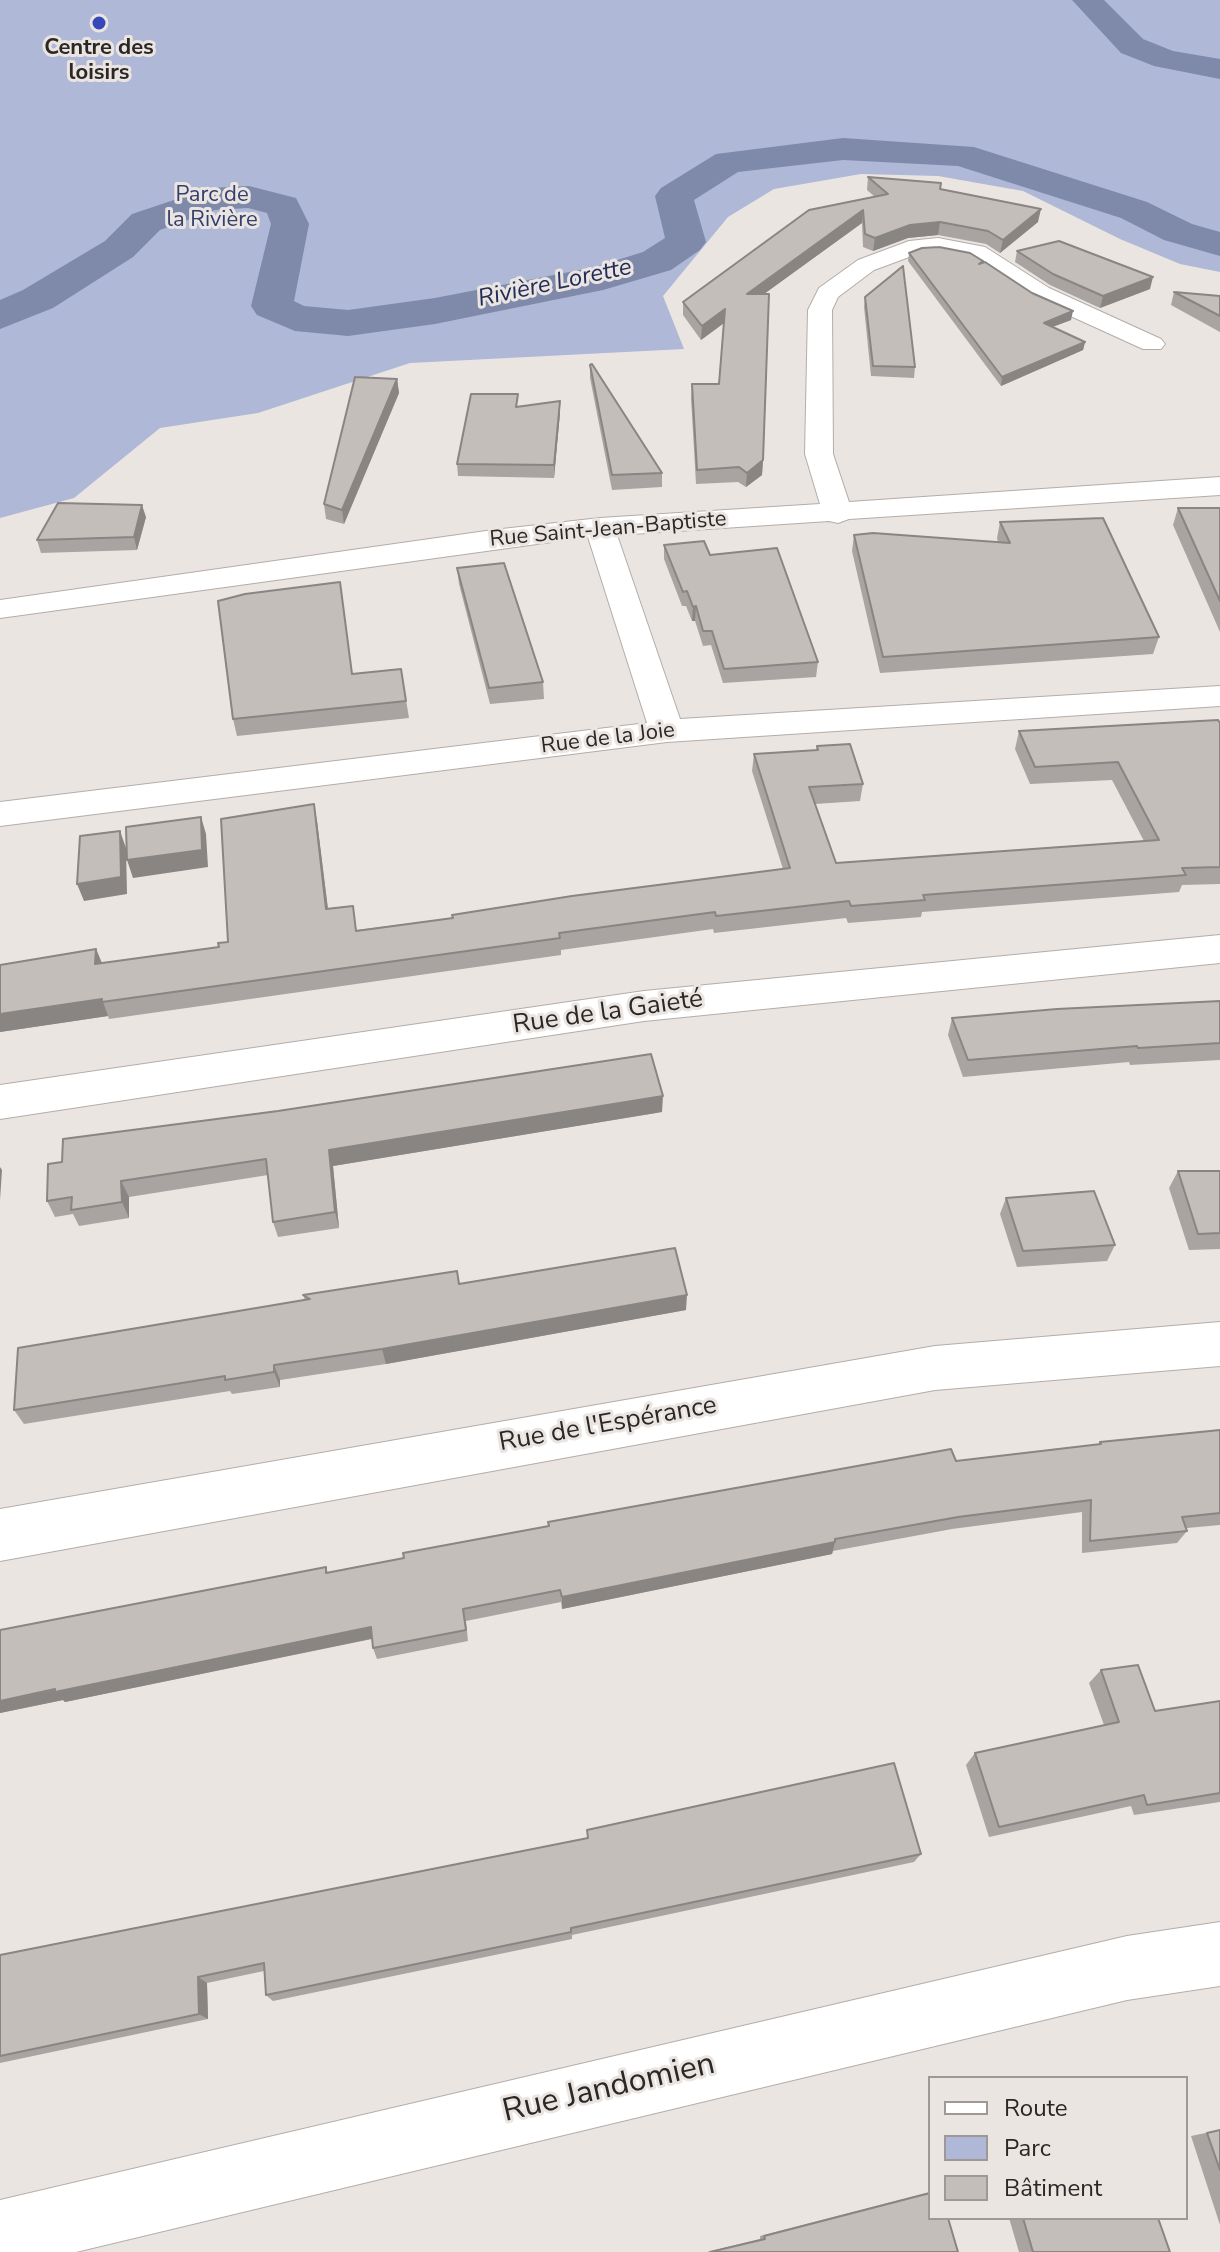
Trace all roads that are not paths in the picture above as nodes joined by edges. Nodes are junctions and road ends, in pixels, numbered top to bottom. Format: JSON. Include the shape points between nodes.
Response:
{"nodes":[{"id":1,"x":1152,"y":344,"type":"dead end"},
{"id":2,"x":1220,"y":486,"type":"edge"},
{"id":3,"x":838,"y":514,"type":"junction"},
{"id":4,"x":600,"y":527,"type":"junction"},
{"id":5,"x":0,"y":609,"type":"edge"},
{"id":6,"x":1220,"y":696,"type":"edge"},
{"id":7,"x":667,"y":731,"type":"junction"},
{"id":8,"x":0,"y":814,"type":"edge"},
{"id":9,"x":1220,"y":949,"type":"edge"},
{"id":10,"x":0,"y":1102,"type":"edge"},
{"id":11,"x":1220,"y":1344,"type":"edge"},
{"id":12,"x":0,"y":1535,"type":"edge"},
{"id":13,"x":1220,"y":1954,"type":"edge"},
{"id":14,"x":0,"y":2235,"type":"edge"}],
"edges":[{"from":1,"to":3,"type":"street","via":[[1040,293],[977,252],[917,246],[866,265],[828,293],[820,310],[819,454]]},
{"from":2,"to":3,"type":"street","name":"Rue Saint-Jean-Baptiste"},
{"from":3,"to":4,"type":"street","name":"Rue Saint-Jean-Baptiste"},
{"from":4,"to":5,"type":"street","name":"Rue Saint-Jean-Baptiste"},
{"from":4,"to":7,"type":"street"},
{"from":6,"to":7,"type":"street","name":"Rue de la Joie"},
{"from":7,"to":8,"type":"street","name":"Rue de la Joie"},
{"from":9,"to":10,"type":"street","name":"Rue de la Gaieté","via":[[644,1006]]},
{"from":11,"to":12,"type":"street","name":"Rue de l'Espérance","via":[[935,1368]]},
{"from":13,"to":14,"type":"street","name":"Rue Jandomien","via":[[1127,1968]]}]}
